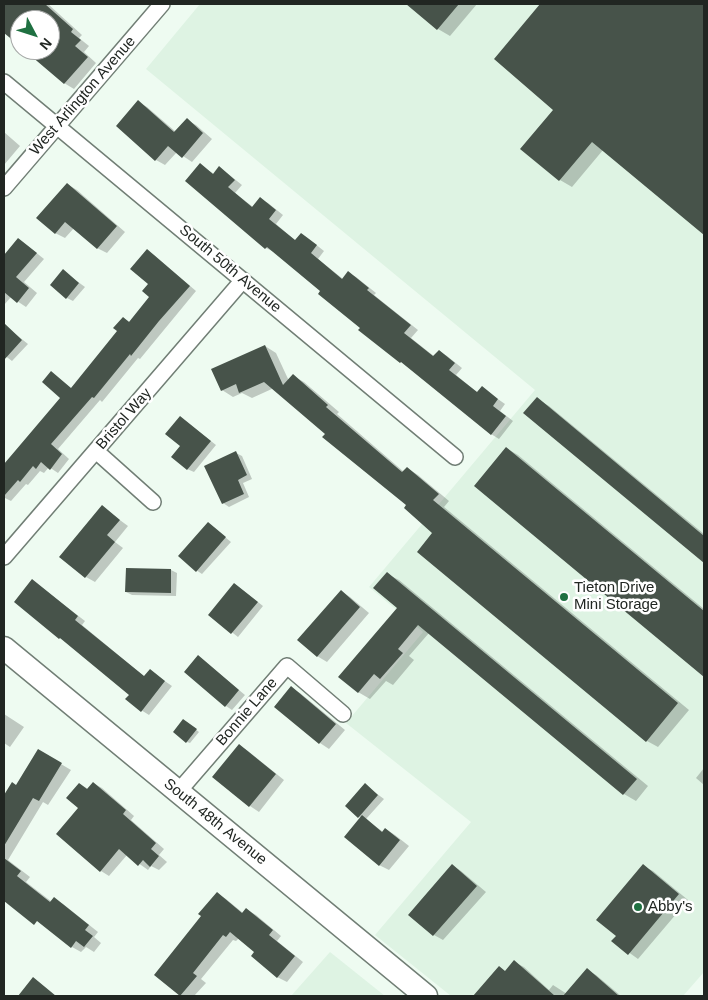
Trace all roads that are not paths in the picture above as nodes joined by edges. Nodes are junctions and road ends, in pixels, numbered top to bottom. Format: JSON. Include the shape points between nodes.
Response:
{"nodes":[{"id":1,"x":162,"y":4,"type":"edge"},
{"id":2,"x":4,"y":82,"type":"edge"},
{"id":3,"x":58,"y":126,"type":"junction"},
{"id":4,"x":4,"y":188,"type":"edge"},
{"id":5,"x":243,"y":280,"type":"junction"},
{"id":6,"x":96,"y":451,"type":"junction"},
{"id":7,"x":455,"y":457,"type":"dead end"},
{"id":8,"x":153,"y":502,"type":"dead end"},
{"id":9,"x":4,"y":557,"type":"edge"},
{"id":10,"x":4,"y":648,"type":"edge"},
{"id":11,"x":343,"y":714,"type":"dead end"},
{"id":12,"x":178,"y":792,"type":"junction"},
{"id":13,"x":426,"y":996,"type":"edge"}],
"edges":[{"from":1,"to":3,"type":"street","name":"West Arlington Avenue"},
{"from":2,"to":3,"type":"street","name":"South 50th Avenue"},
{"from":3,"to":4,"type":"street","name":"West Arlington Avenue"},
{"from":3,"to":5,"type":"street","name":"South 50th Avenue"},
{"from":5,"to":6,"type":"street","name":"Bristol Way"},
{"from":5,"to":7,"type":"street","name":"South 50th Avenue"},
{"from":6,"to":8,"type":"street"},
{"from":6,"to":9,"type":"street","name":"Bristol Way"},
{"from":10,"to":12,"type":"street","name":"South 48th Avenue"},
{"from":11,"to":12,"type":"street","name":"Bonnie Lane","via":[[287,666]]},
{"from":12,"to":13,"type":"street","name":"South 48th Avenue"}]}
